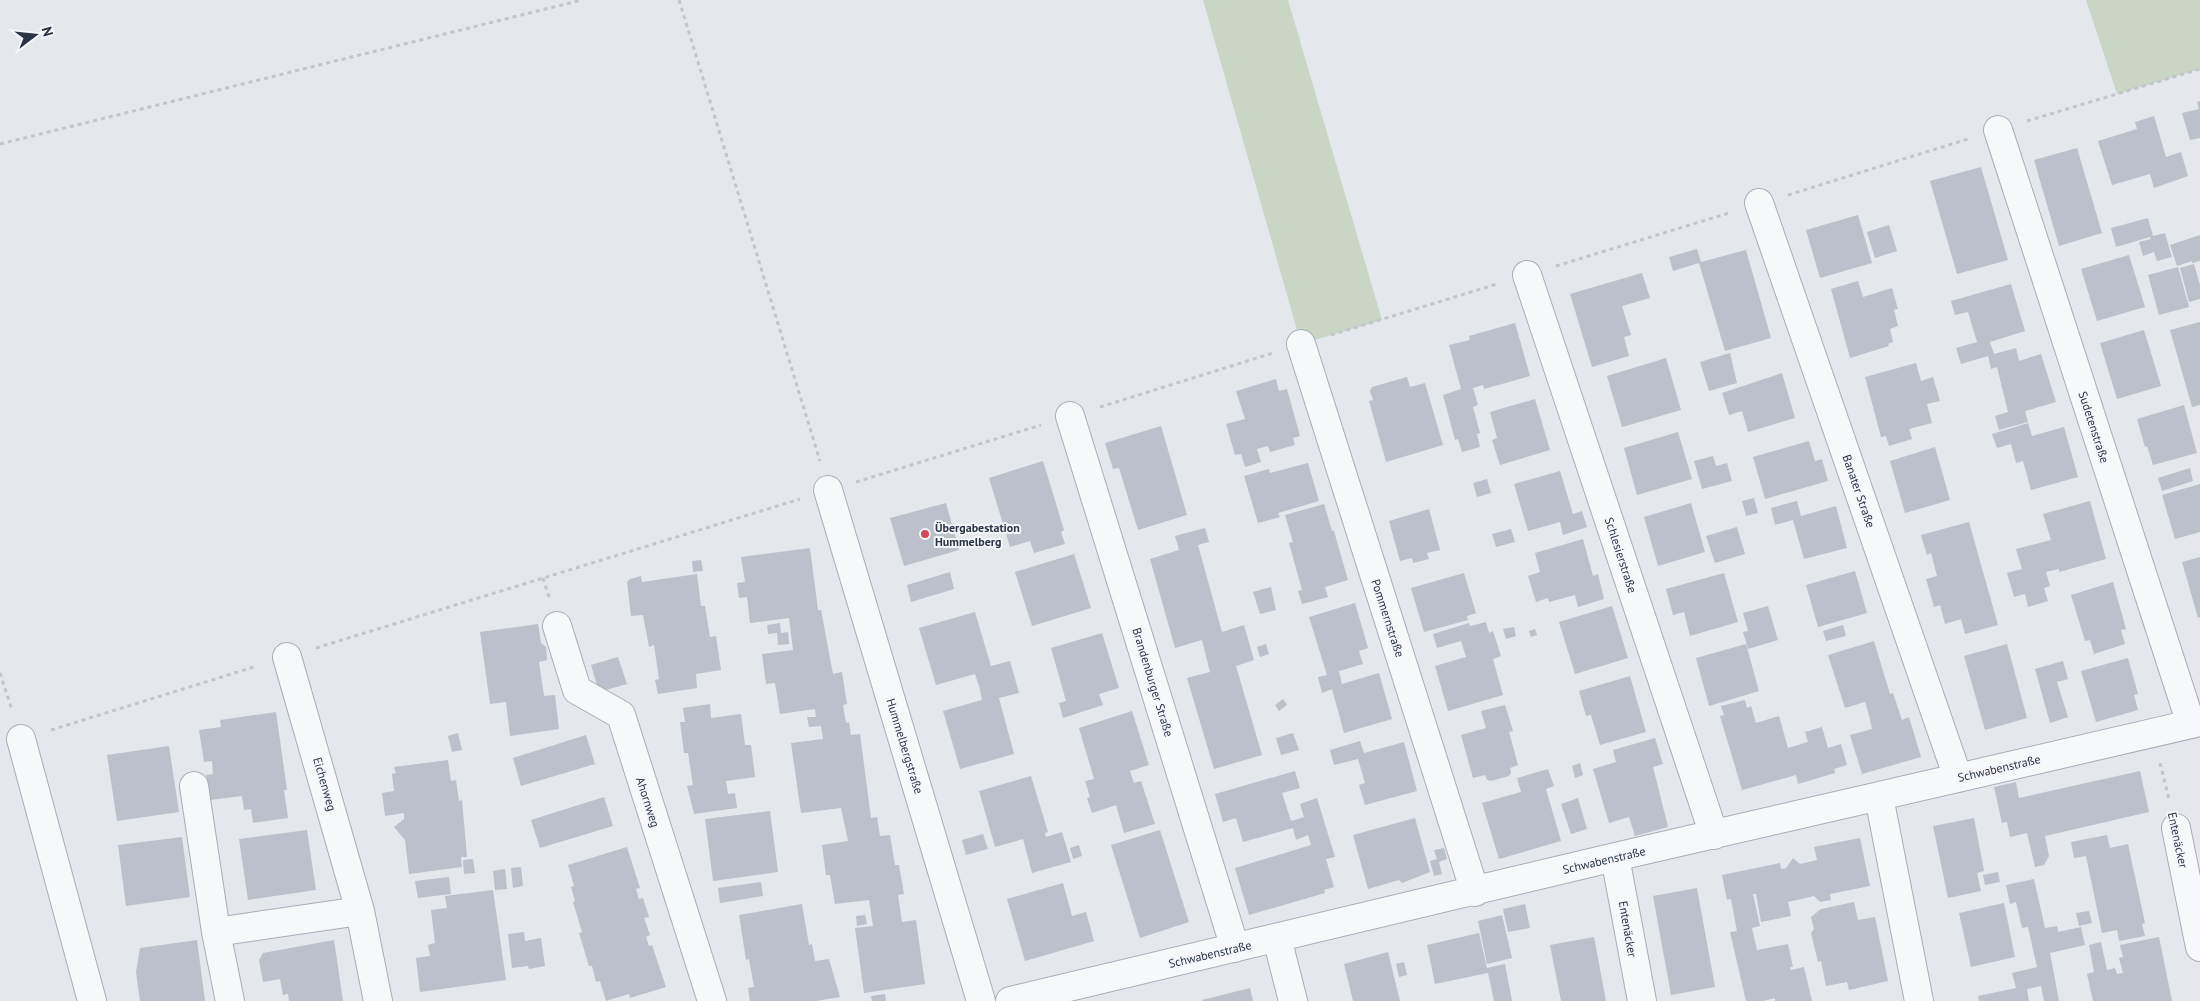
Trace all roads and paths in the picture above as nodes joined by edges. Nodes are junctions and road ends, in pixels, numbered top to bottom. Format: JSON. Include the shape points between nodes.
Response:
{"nodes":[{"id":1,"x":582,"y":0,"type":"edge"},
{"id":2,"x":679,"y":0,"type":"edge"},
{"id":3,"x":1998,"y":130,"type":"dead end"},
{"id":4,"x":0,"y":144,"type":"edge"},
{"id":5,"x":1759,"y":203,"type":"dead end"},
{"id":6,"x":1527,"y":275,"type":"dead end"},
{"id":7,"x":1301,"y":344,"type":"dead end"},
{"id":8,"x":1070,"y":416,"type":"dead end"},
{"id":9,"x":828,"y":490,"type":"junction"},
{"id":10,"x":557,"y":626,"type":"dead end"},
{"id":11,"x":287,"y":657,"type":"junction"},
{"id":12,"x":0,"y":673,"type":"edge"},
{"id":13,"x":2195,"y":723,"type":"edge"},
{"id":14,"x":2152,"y":732,"type":"junction"},
{"id":15,"x":21,"y":739,"type":"junction"},
{"id":16,"x":1958,"y":778,"type":"junction"},
{"id":17,"x":194,"y":786,"type":"dead end"},
{"id":18,"x":1879,"y":796,"type":"junction"},
{"id":19,"x":2176,"y":828,"type":"joint"},
{"id":20,"x":1714,"y":836,"type":"junction"},
{"id":21,"x":1615,"y":857,"type":"junction"},
{"id":22,"x":1476,"y":892,"type":"junction"},
{"id":23,"x":360,"y":911,"type":"junction"},
{"id":24,"x":216,"y":932,"type":"junction"},
{"id":25,"x":1277,"y":938,"type":"junction"},
{"id":26,"x":2200,"y":947,"type":"edge"},
{"id":27,"x":1235,"y":948,"type":"junction"},
{"id":28,"x":92,"y":1001,"type":"edge"},
{"id":29,"x":230,"y":1001,"type":"edge"},
{"id":30,"x":378,"y":1001,"type":"edge"},
{"id":31,"x":712,"y":1001,"type":"edge"},
{"id":32,"x":981,"y":1001,"type":"edge"},
{"id":33,"x":1010,"y":1001,"type":"edge"},
{"id":34,"x":1293,"y":1001,"type":"edge"},
{"id":35,"x":1642,"y":1001,"type":"edge"},
{"id":36,"x":1918,"y":1001,"type":"edge"}],
"edges":[{"from":1,"to":4,"type":"path"},
{"from":2,"to":9,"type":"path"},
{"from":3,"to":13,"type":"street","name":"Sudetenstraße"},
{"from":5,"to":16,"type":"street","name":"Banater Straße"},
{"from":6,"to":20,"type":"street","name":"Schlesierstraße"},
{"from":7,"to":22,"type":"street","name":"Pommernstraße"},
{"from":8,"to":27,"type":"street","name":"Brandenburger Straße"},
{"from":9,"to":11,"type":"path"},
{"from":9,"to":32,"type":"street","name":"Hummelbergstraße"},
{"from":10,"to":31,"type":"street","name":"Ahornweg","via":[[577,690],[621,715]]},
{"from":11,"to":15,"type":"path"},
{"from":11,"to":23,"type":"street","name":"Eichenweg"},
{"from":12,"to":15,"type":"path"},
{"from":13,"to":14,"type":"street","name":"Schwabenstraße"},
{"from":14,"to":16,"type":"street","name":"Schwabenstraße"},
{"from":14,"to":19,"type":"path","name":"Entenäcker"},
{"from":15,"to":28,"type":"street"},
{"from":16,"to":18,"type":"street","name":"Schwabenstraße"},
{"from":17,"to":24,"type":"street"},
{"from":18,"to":20,"type":"street","name":"Schwabenstraße"},
{"from":18,"to":36,"type":"street"},
{"from":19,"to":26,"type":"street","name":"Entenäcker"},
{"from":20,"to":21,"type":"street","name":"Schwabenstraße"},
{"from":21,"to":22,"type":"street","name":"Schwabenstraße"},
{"from":21,"to":35,"type":"street","name":"Entenäcker"},
{"from":22,"to":25,"type":"street","name":"Schwabenstraße"},
{"from":23,"to":24,"type":"street"},
{"from":23,"to":30,"type":"street","name":"Eichenweg"},
{"from":24,"to":29,"type":"street"},
{"from":25,"to":27,"type":"street","name":"Schwabenstraße"},
{"from":25,"to":34,"type":"street"},
{"from":27,"to":33,"type":"street","name":"Schwabenstraße"}]}
